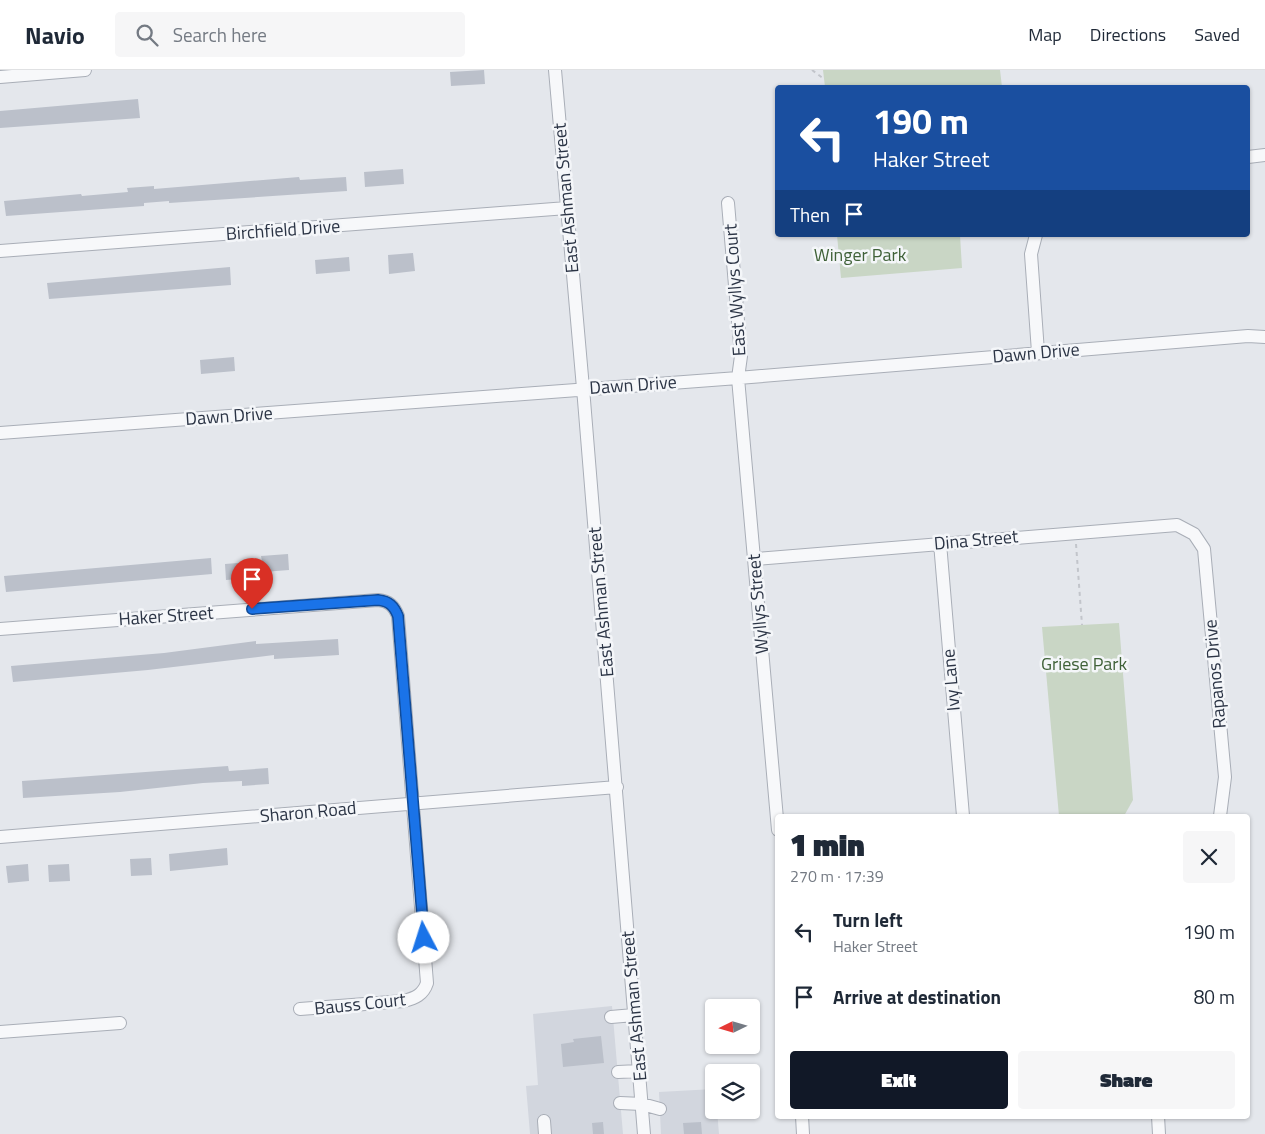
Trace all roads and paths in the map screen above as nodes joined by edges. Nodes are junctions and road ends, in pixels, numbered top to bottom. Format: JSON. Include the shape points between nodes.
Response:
{"nodes":[{"id":1,"x":85,"y":70,"type":"edge"},
{"id":2,"x":555,"y":70,"type":"edge"},
{"id":3,"x":812,"y":70,"type":"edge"},
{"id":4,"x":0,"y":77,"type":"edge"},
{"id":5,"x":824,"y":79,"type":"dead end"},
{"id":6,"x":1265,"y":156,"type":"edge"},
{"id":7,"x":1250,"y":157,"type":"edge"},
{"id":8,"x":728,"y":203,"type":"dead end"},
{"id":9,"x":567,"y":208,"type":"junction"},
{"id":10,"x":1035,"y":237,"type":"edge"},
{"id":11,"x":0,"y":251,"type":"edge"},
{"id":12,"x":1265,"y":337,"type":"edge"},
{"id":13,"x":1038,"y":352,"type":"junction"},
{"id":14,"x":738,"y":378,"type":"junction"},
{"id":15,"x":583,"y":388,"type":"junction"},
{"id":16,"x":0,"y":433,"type":"edge"},
{"id":17,"x":1075,"y":532,"type":"junction"},
{"id":18,"x":1194,"y":534,"type":"joint"},
{"id":19,"x":940,"y":543,"type":"junction"},
{"id":20,"x":755,"y":559,"type":"junction"},
{"id":21,"x":392,"y":604,"type":"joint"},
{"id":22,"x":1082,"y":625,"type":"dead end"},
{"id":23,"x":0,"y":628,"type":"edge"},
{"id":24,"x":617,"y":787,"type":"junction"},
{"id":25,"x":412,"y":804,"type":"junction"},
{"id":26,"x":777,"y":814,"type":"edge"},
{"id":27,"x":963,"y":814,"type":"edge"},
{"id":28,"x":1220,"y":814,"type":"edge"},
{"id":29,"x":0,"y":836,"type":"edge"},
{"id":30,"x":300,"y":1009,"type":"dead end"},
{"id":31,"x":634,"y":1015,"type":"junction"},
{"id":32,"x":611,"y":1017,"type":"dead end"},
{"id":33,"x":120,"y":1023,"type":"dead end"},
{"id":34,"x":0,"y":1032,"type":"edge"},
{"id":35,"x":639,"y":1071,"type":"junction"},
{"id":36,"x":618,"y":1072,"type":"dead end"},
{"id":37,"x":620,"y":1103,"type":"dead end"},
{"id":38,"x":642,"y":1104,"type":"junction"},
{"id":39,"x":660,"y":1110,"type":"dead end"},
{"id":40,"x":802,"y":1119,"type":"edge"},
{"id":41,"x":1158,"y":1119,"type":"edge"},
{"id":42,"x":644,"y":1134,"type":"edge"},
{"id":43,"x":803,"y":1134,"type":"edge"},
{"id":44,"x":1159,"y":1134,"type":"edge"}],
"edges":[{"from":1,"to":4,"type":"street"},
{"from":2,"to":9,"type":"street","name":"East Ashman Street"},
{"from":3,"to":5,"type":"path"},
{"from":6,"to":7,"type":"street"},
{"from":8,"to":14,"type":"street","name":"East Wyllys Court","via":[[741,356]]},
{"from":9,"to":11,"type":"street","name":"Birchfield Drive"},
{"from":9,"to":15,"type":"street","name":"East Ashman Street"},
{"from":10,"to":13,"type":"street","via":[[1031,254]]},
{"from":12,"to":13,"type":"street","name":"Dawn Drive"},
{"from":13,"to":14,"type":"street","name":"Dawn Drive"},
{"from":14,"to":15,"type":"street","name":"Dawn Drive"},
{"from":14,"to":20,"type":"street","name":"Wyllys Street"},
{"from":15,"to":16,"type":"street","name":"Dawn Drive"},
{"from":15,"to":24,"type":"street","name":"East Ashman Street"},
{"from":17,"to":18,"type":"street","name":"Dina Street","via":[[1176,525]]},
{"from":17,"to":19,"type":"street","name":"Dina Street"},
{"from":17,"to":22,"type":"path"},
{"from":18,"to":28,"type":"street","name":"Rapanos Drive","via":[[1204,550],[1225,777]]},
{"from":19,"to":20,"type":"street","name":"Dina Street"},
{"from":19,"to":27,"type":"street","name":"Ivy Lane"},
{"from":20,"to":26,"type":"street","name":"Wyllys Street"},
{"from":21,"to":23,"type":"street","name":"Haker Street","via":[[372,600]]},
{"from":21,"to":25,"type":"street","name":"Bauss Court","via":[[398,616]]},
{"from":24,"to":25,"type":"street","name":"Sharon Road"},
{"from":24,"to":31,"type":"street","name":"East Ashman Street"},
{"from":25,"to":29,"type":"street","name":"Sharon Road"},
{"from":25,"to":30,"type":"street","name":"Bauss Court","via":[[427,983],[424,991],[404,1001]]},
{"from":31,"to":32,"type":"street"},
{"from":31,"to":35,"type":"street","name":"East Ashman Street"},
{"from":33,"to":34,"type":"street"},
{"from":35,"to":36,"type":"street"},
{"from":35,"to":38,"type":"street","name":"East Ashman Street"},
{"from":37,"to":38,"type":"street"},
{"from":38,"to":39,"type":"street"},
{"from":38,"to":42,"type":"street","name":"East Ashman Street"},
{"from":40,"to":43,"type":"street"},
{"from":41,"to":44,"type":"street"}]}
